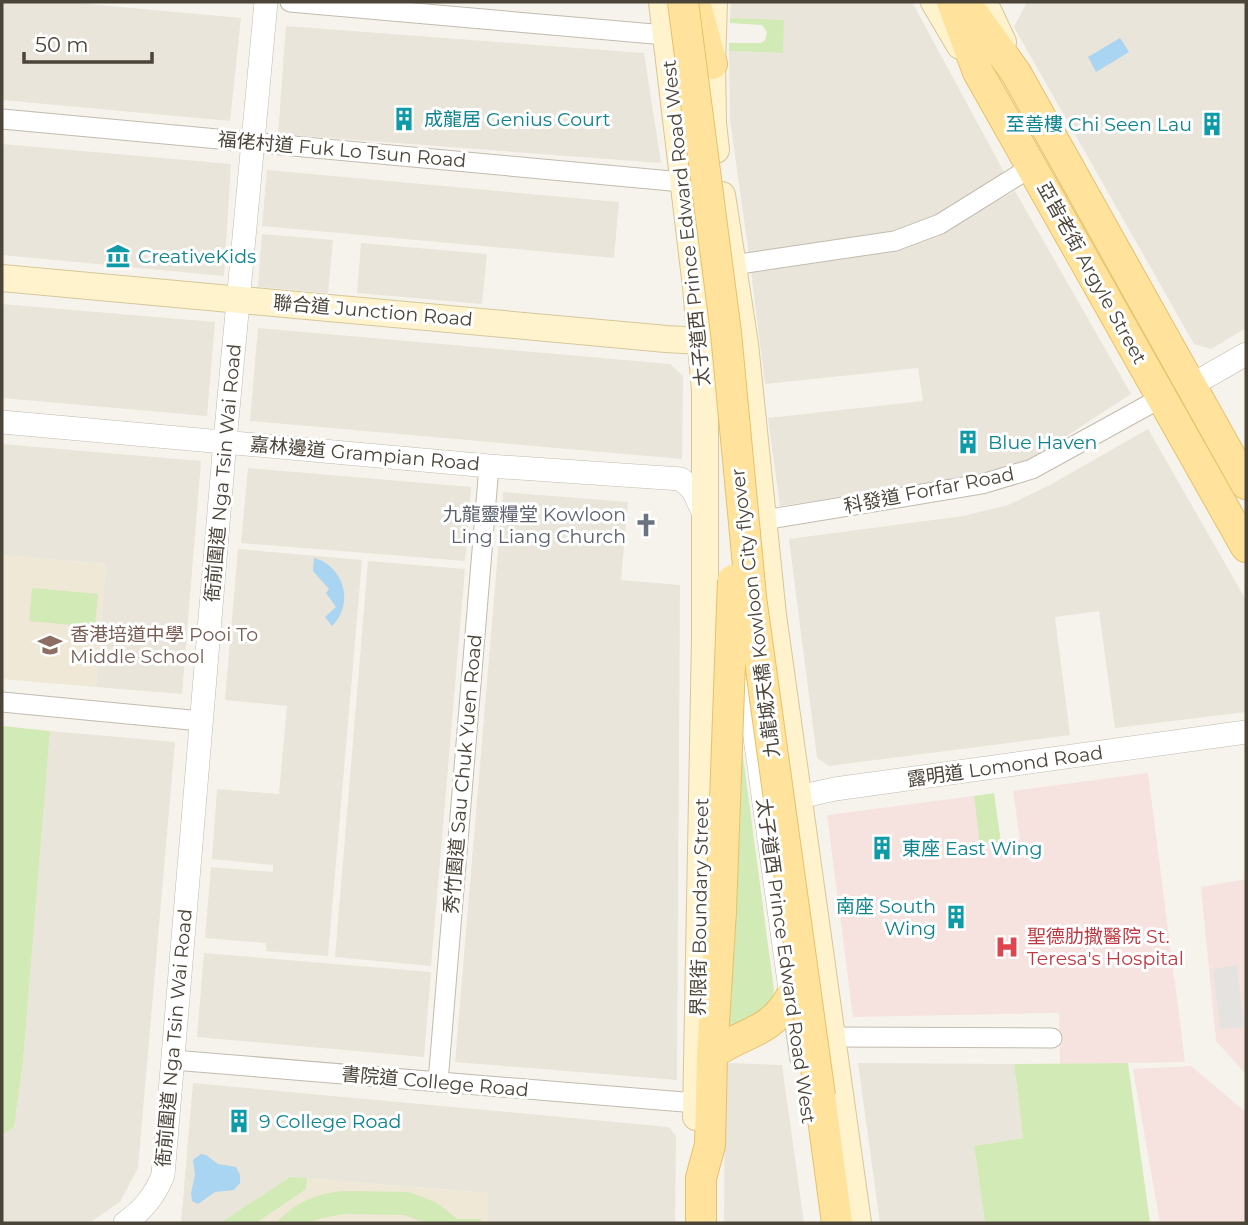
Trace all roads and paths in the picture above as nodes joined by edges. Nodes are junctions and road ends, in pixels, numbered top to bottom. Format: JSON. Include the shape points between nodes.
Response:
{"nodes":[{"id":1,"x":266,"y":2,"type":"edge"},
{"id":2,"x":290,"y":2,"type":"edge"},
{"id":3,"x":662,"y":2,"type":"edge"},
{"id":4,"x":934,"y":2,"type":"edge"},
{"id":5,"x":951,"y":2,"type":"edge"},
{"id":6,"x":965,"y":2,"type":"edge"},
{"id":7,"x":984,"y":2,"type":"edge"},
{"id":8,"x":693,"y":4,"type":"edge"},
{"id":9,"x":665,"y":35,"type":"junction"},
{"id":10,"x":712,"y":64,"type":"joint"},
{"id":11,"x":978,"y":72,"type":"junction"},
{"id":12,"x":1016,"y":72,"type":"junction"},
{"id":13,"x":2,"y":119,"type":"edge"},
{"id":14,"x":253,"y":142,"type":"junction"},
{"id":15,"x":1033,"y":166,"type":"junction"},
{"id":16,"x":682,"y":182,"type":"junction"},
{"id":17,"x":733,"y":265,"type":"junction"},
{"id":18,"x":2,"y":278,"type":"edge"},
{"id":19,"x":239,"y":299,"type":"junction"},
{"id":20,"x":702,"y":341,"type":"junction"},
{"id":21,"x":745,"y":344,"type":"junction"},
{"id":22,"x":1246,"y":354,"type":"edge"},
{"id":23,"x":1189,"y":386,"type":"junction"},
{"id":24,"x":1161,"y":398,"type":"junction"},
{"id":25,"x":2,"y":422,"type":"edge"},
{"id":26,"x":225,"y":441,"type":"junction"},
{"id":27,"x":489,"y":466,"type":"junction"},
{"id":28,"x":1246,"y":484,"type":"edge"},
{"id":29,"x":706,"y":518,"type":"junction"},
{"id":30,"x":764,"y":520,"type":"junction"},
{"id":31,"x":1246,"y":547,"type":"edge"},
{"id":32,"x":774,"y":615,"type":"junction"},
{"id":33,"x":705,"y":636,"type":"junction"},
{"id":34,"x":726,"y":667,"type":"junction"},
{"id":35,"x":2,"y":702,"type":"edge"},
{"id":36,"x":201,"y":721,"type":"junction"},
{"id":37,"x":1246,"y":732,"type":"edge"},
{"id":38,"x":799,"y":797,"type":"junction"},
{"id":39,"x":764,"y":802,"type":"junction"},
{"id":40,"x":791,"y":996,"type":"junction"},
{"id":41,"x":834,"y":1037,"type":"junction"},
{"id":42,"x":1052,"y":1038,"type":"dead end"},
{"id":43,"x":712,"y":1054,"type":"junction"},
{"id":44,"x":173,"y":1060,"type":"junction"},
{"id":45,"x":438,"y":1082,"type":"junction"},
{"id":46,"x":696,"y":1103,"type":"junction"},
{"id":47,"x":701,"y":1178,"type":"junction"},
{"id":48,"x":125,"y":1223,"type":"edge"},
{"id":49,"x":701,"y":1223,"type":"edge"},
{"id":50,"x":822,"y":1223,"type":"edge"},
{"id":51,"x":837,"y":1223,"type":"edge"},
{"id":52,"x":859,"y":1223,"type":"edge"}],
"edges":[{"from":1,"to":14,"type":"street","name":"衙前圍道 Nga Tsin Wai Road"},
{"from":2,"to":9,"type":"street"},
{"from":3,"to":9,"type":"main road","name":"太子道西 Prince Edward Road West"},
{"from":4,"to":11,"type":"main road","name":"亞皆老街 Argyle Street"},
{"from":5,"to":11,"type":"main road"},
{"from":6,"to":12,"type":"main road"},
{"from":7,"to":12,"type":"main road","name":"亞皆老街 Argyle Street"},
{"from":8,"to":10,"type":"main road"},
{"from":8,"to":43,"type":"main road","name":"九龍城天橋 Kowloon City flyover","bridge":true,"via":[[734,596]]},
{"from":8,"to":51,"type":"main road","name":"九龍城天橋 Kowloon City flyover","bridge":true,"via":[[754,624]]},
{"from":9,"to":16,"type":"main road","name":"太子道西 Prince Edward Road West"},
{"from":10,"to":17,"type":"main road","name":"太子道西 Prince Edward Road West","via":[[713,122]]},
{"from":11,"to":15,"type":"main road","name":"亞皆老街 Argyle Street"},
{"from":12,"to":23,"type":"main road","name":"亞皆老街 Argyle Street"},
{"from":13,"to":14,"type":"street","name":"福佬村道 Fuk Lo Tsun Road"},
{"from":14,"to":16,"type":"street","name":"福佬村道 Fuk Lo Tsun Road"},
{"from":14,"to":19,"type":"street","name":"衙前圍道 Nga Tsin Wai Road"},
{"from":15,"to":17,"type":"street","via":[[940,224],[895,241]]},
{"from":15,"to":24,"type":"main road","name":"亞皆老街 Argyle Street"},
{"from":16,"to":20,"type":"main road","name":"太子道西 Prince Edward Road West"},
{"from":17,"to":21,"type":"main road","name":"太子道西 Prince Edward Road West"},
{"from":18,"to":19,"type":"main road","name":"聯合道 Junction Road"},
{"from":19,"to":20,"type":"main road","name":"聯合道 Junction Road"},
{"from":19,"to":26,"type":"street","name":"衙前圍道 Nga Tsin Wai Road"},
{"from":20,"to":21,"type":"main road","name":"聯合道 Junction Road"},
{"from":20,"to":29,"type":"main road","name":"太子道西 Prince Edward Road West"},
{"from":21,"to":30,"type":"main road","name":"太子道西 Prince Edward Road West"},
{"from":22,"to":23,"type":"street"},
{"from":23,"to":28,"type":"main road","name":"亞皆老街 Argyle Street"},
{"from":24,"to":30,"type":"street","name":"科發道 Forfar Road","via":[[1013,475]]},
{"from":24,"to":31,"type":"main road","name":"亞皆老街 Argyle Street"},
{"from":25,"to":26,"type":"street","name":"嘉林邊道 Grampian Road"},
{"from":26,"to":27,"type":"street","name":"嘉林邊道 Grampian Road"},
{"from":26,"to":36,"type":"street","name":"衙前圍道 Nga Tsin Wai Road"},
{"from":27,"to":29,"type":"street","name":"嘉林邊道 Grampian Road","via":[[681,479],[693,490]]},
{"from":27,"to":45,"type":"street","name":"秀竹園道 Sau Chuk Yuen Road"},
{"from":29,"to":33,"type":"main road","name":"太子道西 Prince Edward Road West"},
{"from":30,"to":32,"type":"main road","name":"太子道西 Prince Edward Road West"},
{"from":32,"to":34,"type":"main road","via":[[775,634],[764,661],[744,671]]},
{"from":32,"to":38,"type":"main road","name":"太子道西 Prince Edward Road West"},
{"from":33,"to":34,"type":"street","name":"太子道西 Prince Edward Road West"},
{"from":33,"to":46,"type":"main road","name":"界限街 Boundary Street"},
{"from":34,"to":39,"type":"street","name":"太子道西 Prince Edward Road West","via":[[746,697],[752,716]]},
{"from":35,"to":36,"type":"street"},
{"from":36,"to":44,"type":"street","name":"衙前圍道 Nga Tsin Wai Road"},
{"from":37,"to":38,"type":"street","name":"露明道 Lomond Road"},
{"from":38,"to":39,"type":"street","name":"露明道 Lomond Road"},
{"from":38,"to":41,"type":"main road","name":"太子道西 Prince Edward Road West"},
{"from":39,"to":40,"type":"street","name":"太子道西 Prince Edward Road West"},
{"from":40,"to":43,"type":"main road","via":[[765,1027]]},
{"from":40,"to":50,"type":"street","name":"太子道西 Prince Edward Road West"},
{"from":41,"to":42,"type":"street"},
{"from":41,"to":52,"type":"main road","name":"太子道西 Prince Edward Road West"},
{"from":43,"to":47,"type":"main road","name":"界限街 Boundary Street","via":[[710,1145]]},
{"from":44,"to":45,"type":"street","name":"書院道 College Road"},
{"from":44,"to":48,"type":"street","name":"衙前圍道 Nga Tsin Wai Road","via":[[163,1175],[145,1207]]},
{"from":45,"to":46,"type":"street","name":"書院道 College Road"},
{"from":46,"to":47,"type":"main road","name":"界限街 Boundary Street"},
{"from":47,"to":49,"type":"main road","name":"界限街 Boundary Street"}]}
